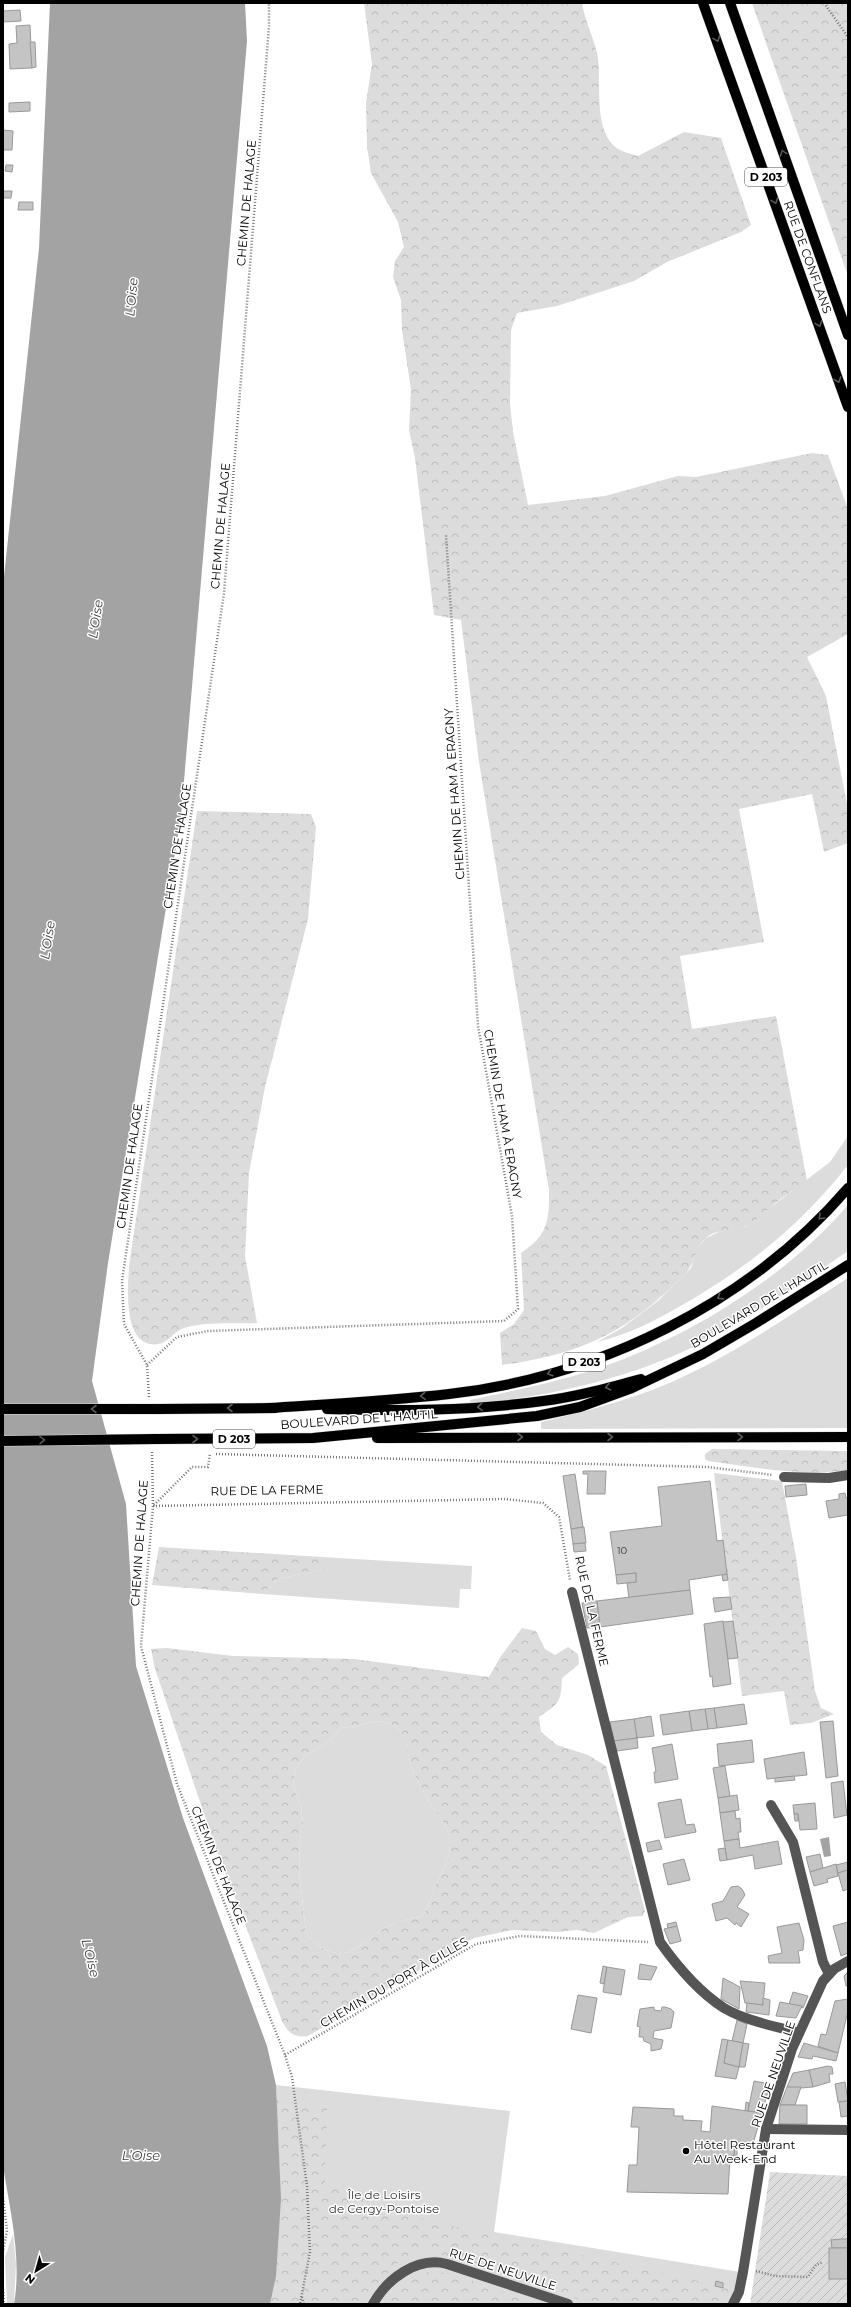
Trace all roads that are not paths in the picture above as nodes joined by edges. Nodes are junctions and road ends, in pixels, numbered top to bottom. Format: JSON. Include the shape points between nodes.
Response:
{"nodes":[{"id":1,"x":703,"y":3,"type":"edge"},
{"id":2,"x":730,"y":3,"type":"edge"},
{"id":3,"x":848,"y":335,"type":"edge"},
{"id":4,"x":848,"y":407,"type":"edge"},
{"id":5,"x":848,"y":1188,"type":"edge"},
{"id":6,"x":848,"y":1265,"type":"edge"},
{"id":7,"x":660,"y":1374,"type":"junction"},
{"id":8,"x":269,"y":1408,"type":"junction"},
{"id":9,"x":3,"y":1409,"type":"edge"},
{"id":10,"x":848,"y":1436,"type":"edge"},
{"id":11,"x":313,"y":1438,"type":"junction"},
{"id":12,"x":3,"y":1441,"type":"edge"},
{"id":13,"x":848,"y":1475,"type":"edge"},
{"id":14,"x":784,"y":1477,"type":"road end"},
{"id":15,"x":572,"y":1592,"type":"road end"},
{"id":16,"x":771,"y":1805,"type":"dead end"},
{"id":17,"x":848,"y":1961,"type":"edge"},
{"id":18,"x":829,"y":1974,"type":"junction"},
{"id":19,"x":799,"y":2033,"type":"junction"},
{"id":20,"x":766,"y":2128,"type":"junction"},
{"id":21,"x":848,"y":2130,"type":"edge"},
{"id":22,"x":739,"y":2292,"type":"junction"},
{"id":23,"x":373,"y":2304,"type":"edge"},
{"id":24,"x":568,"y":2304,"type":"edge"},
{"id":25,"x":733,"y":2304,"type":"edge"},
{"id":26,"x":737,"y":2304,"type":"edge"}],
"edges":[{"from":1,"to":4,"type":"main road","name":"RUE DE CONFLANS","number":"D 203","one_way":true},
{"from":3,"to":2,"type":"main road","name":"RUE DE CONFLANS","number":"D 203","one_way":true},
{"from":5,"to":8,"type":"main road","number":"D 203","one_way":true,"via":[[792,1243],[726,1293],[667,1328],[604,1355],[536,1377],[449,1394]]},
{"from":6,"to":7,"type":"main road","name":"BOULEVARD DE L'HAUTIL","via":[[729,1340]]},
{"from":7,"to":8,"type":"main road","name":"BOULEVARD DE L'HAUTIL","one_way":true,"via":[[551,1400],[500,1406],[414,1410]]},
{"from":7,"to":11,"type":"main road","name":"BOULEVARD DE L'HAUTIL","via":[[606,1399],[556,1413]]},
{"from":8,"to":9,"type":"main road","name":"BOULEVARD DE L'HAUTIL","number":"D 203","one_way":true,"bridge":true,"via":[[154,1406]]},
{"from":11,"to":10,"type":"main road","number":"D 203","one_way":true},
{"from":12,"to":11,"type":"main road","name":"BOULEVARD DE L'HAUTIL","number":"D 203","one_way":true,"bridge":true},
{"from":13,"to":14,"type":"street","via":[[829,1478]]},
{"from":15,"to":19,"type":"street","name":"RUE DE LA FERME","via":[[660,1942],[695,1984],[725,2008],[741,2016]]},
{"from":16,"to":18,"type":"street","via":[[793,1842],[823,1962]]},
{"from":17,"to":18,"type":"street","name":"RUE DE NEUVILLE"},
{"from":18,"to":19,"type":"street","name":"RUE DE NEUVILLE","via":[[823,1981]]},
{"from":19,"to":20,"type":"street","name":"RUE DE NEUVILLE"},
{"from":20,"to":21,"type":"street"},
{"from":20,"to":22,"type":"street","name":"RUE DE NEUVILLE"},
{"from":22,"to":25,"type":"street","name":"RUE DE NEUVILLE"},
{"from":22,"to":26,"type":"street"},
{"from":23,"to":24,"type":"street","name":"RUE DE NEUVILLE","via":[[398,2276],[414,2267],[432,2262],[447,2264]]}]}
